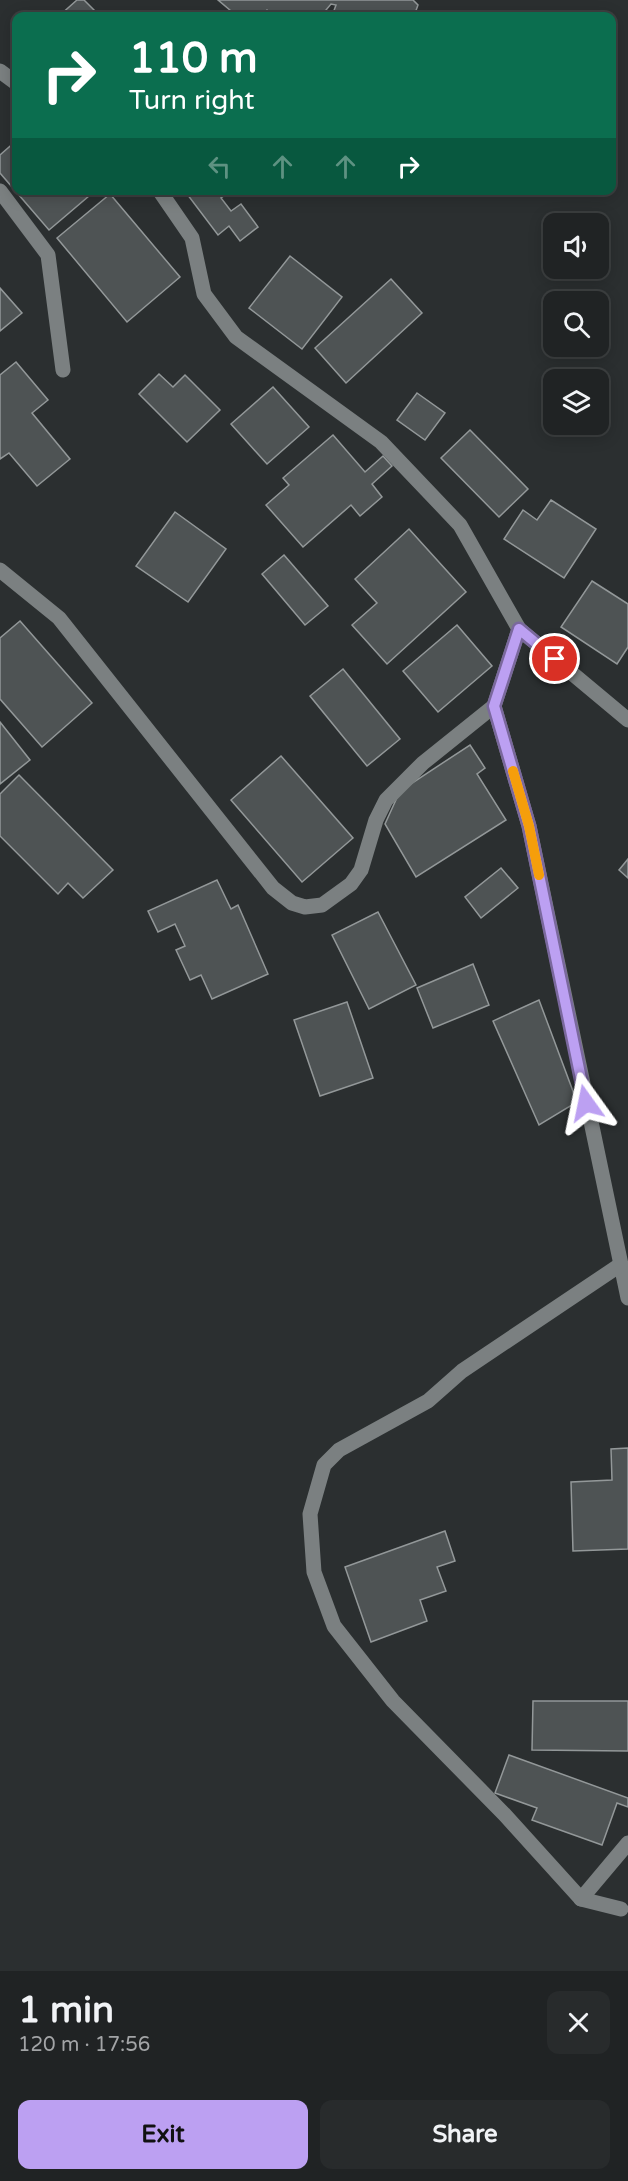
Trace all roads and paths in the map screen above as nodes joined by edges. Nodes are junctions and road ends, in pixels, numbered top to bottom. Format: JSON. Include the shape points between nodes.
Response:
{"nodes":[{"id":1,"x":0,"y":191,"type":"edge"},
{"id":2,"x":162,"y":195,"type":"edge"},
{"id":3,"x":63,"y":370,"type":"dead end"},
{"id":4,"x":0,"y":570,"type":"edge"},
{"id":5,"x":519,"y":629,"type":"junction"},
{"id":6,"x":494,"y":706,"type":"junction"},
{"id":7,"x":628,"y":720,"type":"edge"},
{"id":8,"x":620,"y":1265,"type":"junction"},
{"id":9,"x":628,"y":1298,"type":"edge"},
{"id":10,"x":628,"y":1843,"type":"edge"},
{"id":11,"x":581,"y":1899,"type":"junction"},
{"id":12,"x":621,"y":1909,"type":"dead end"}],
"edges":[{"from":1,"to":3,"type":"street","via":[[48,255]]},
{"from":2,"to":5,"type":"street","via":[[192,238],[204,294],[236,337],[381,442],[460,525]]},
{"from":4,"to":6,"type":"street","via":[[59,618],[234,843],[273,888],[292,903],[305,907],[321,905],[351,884],[361,870],[386,800],[423,763]]},
{"from":5,"to":6,"type":"street"},
{"from":5,"to":7,"type":"street"},
{"from":6,"to":8,"type":"street","via":[[529,826]]},
{"from":8,"to":9,"type":"street"},
{"from":8,"to":11,"type":"street","via":[[462,1371],[428,1401],[339,1450],[324,1465],[310,1514],[314,1572],[334,1626],[393,1701]]},
{"from":10,"to":11,"type":"street"},
{"from":11,"to":12,"type":"street"}]}
